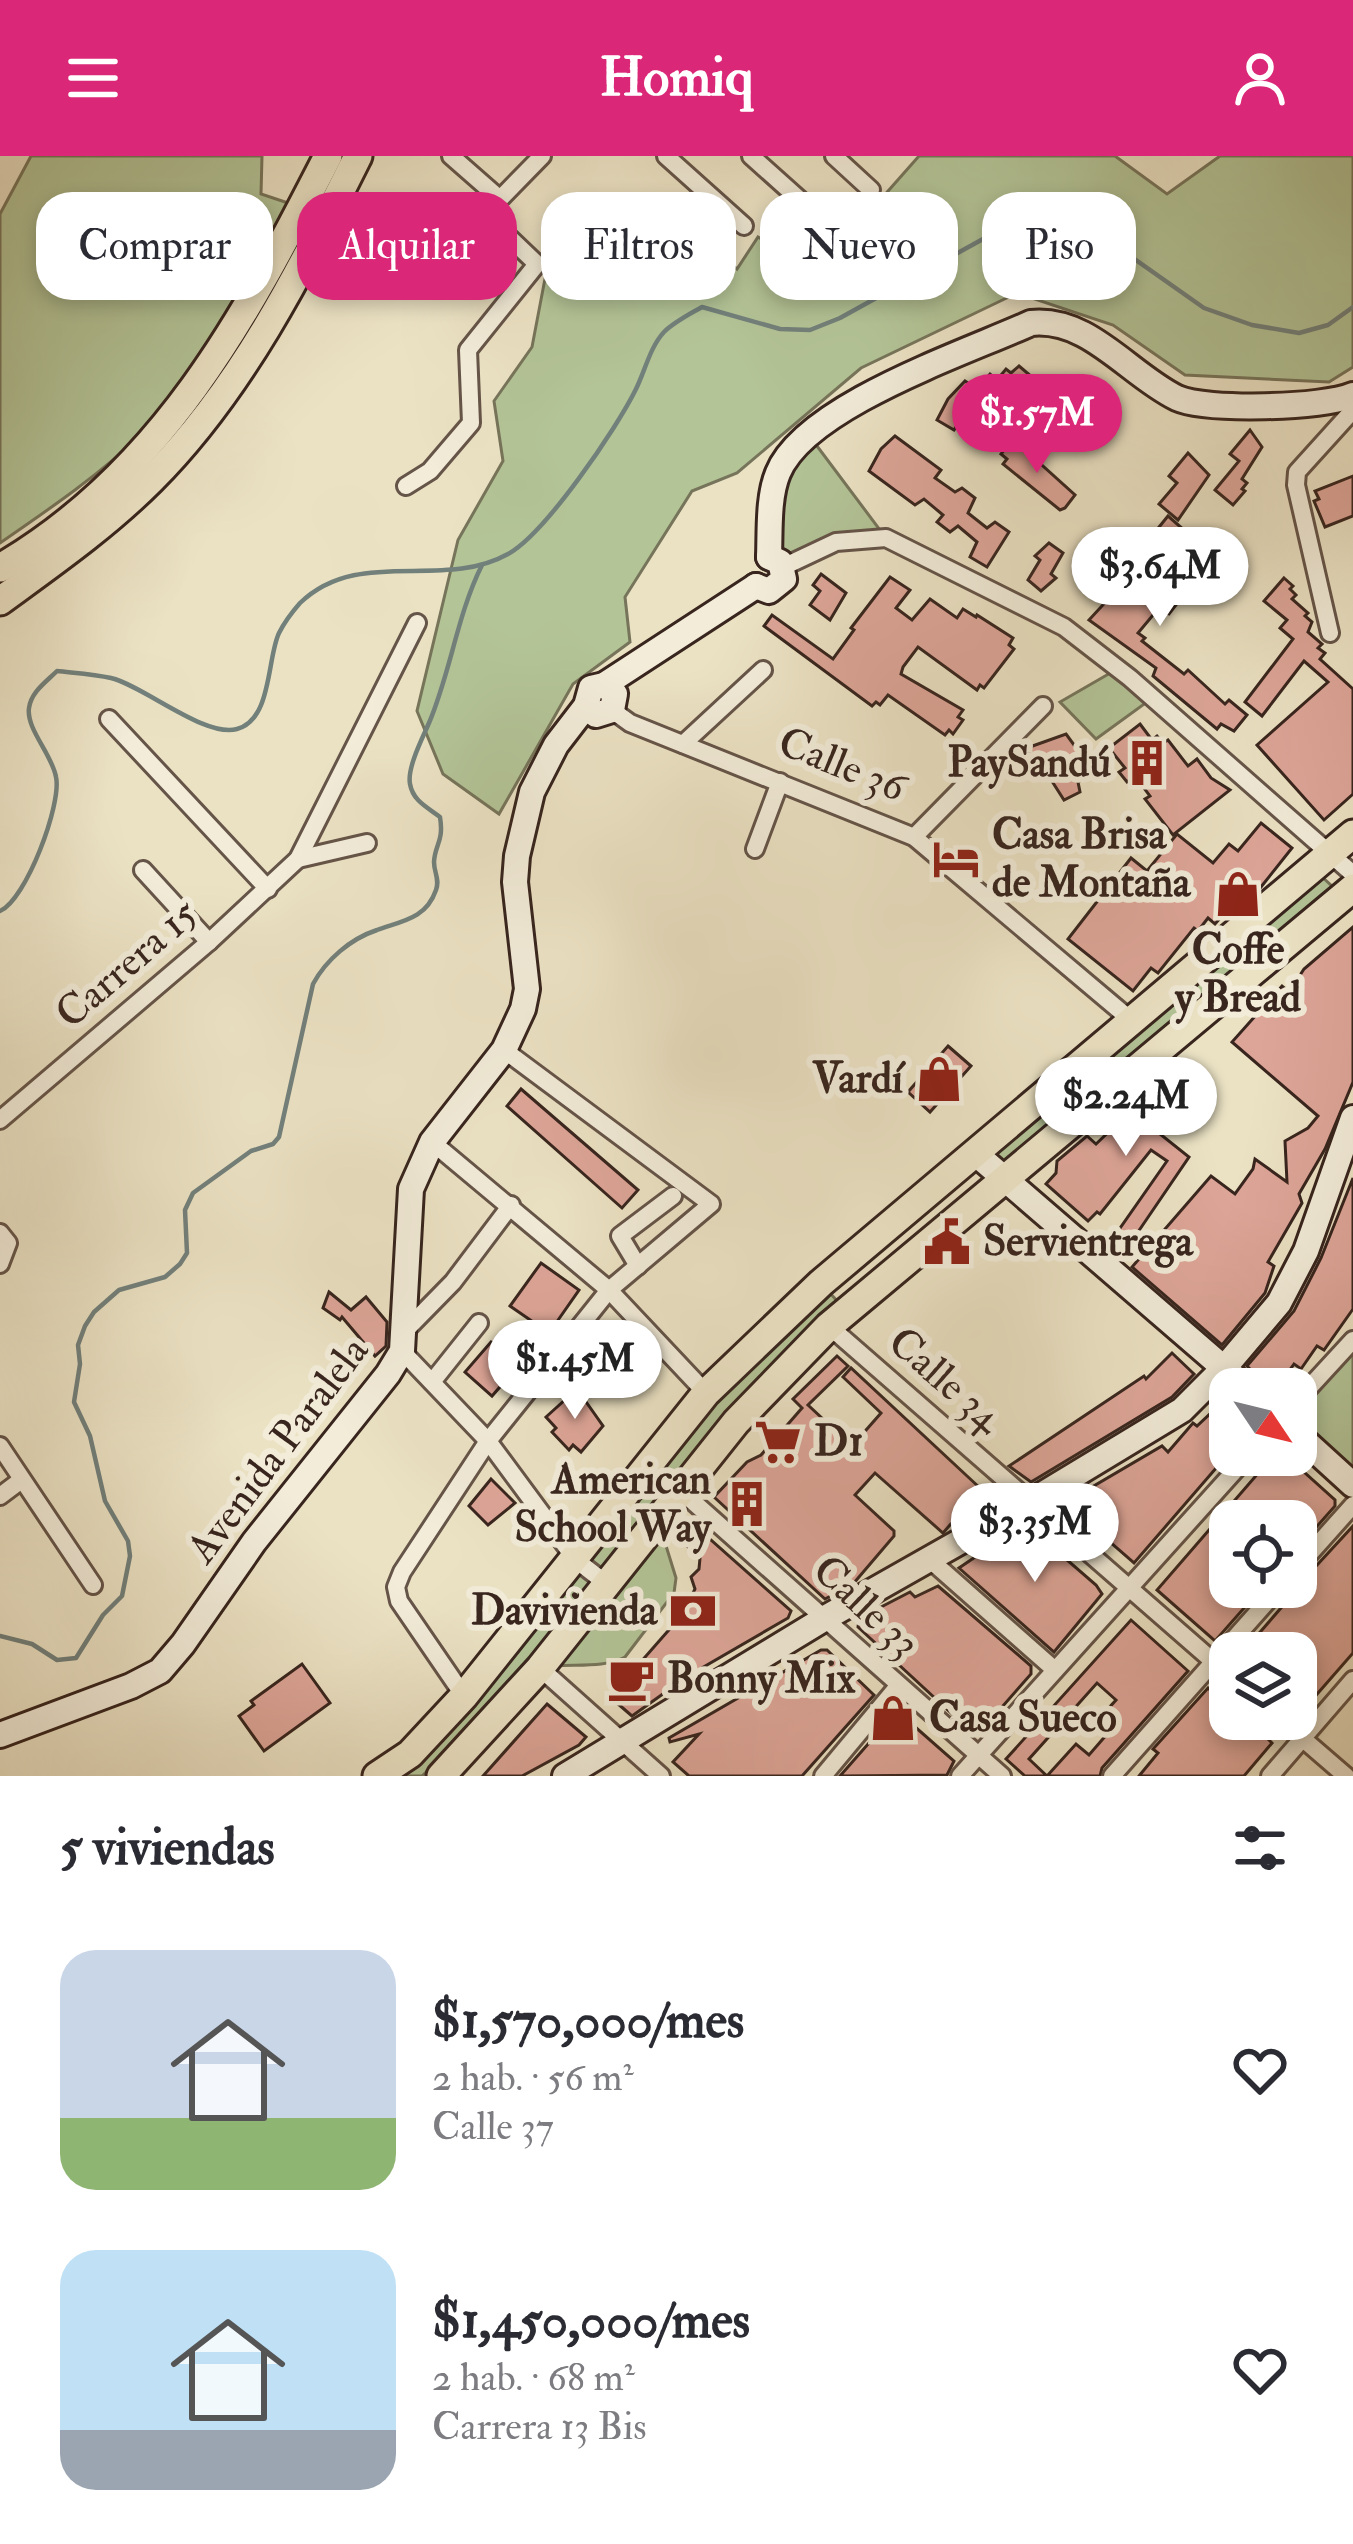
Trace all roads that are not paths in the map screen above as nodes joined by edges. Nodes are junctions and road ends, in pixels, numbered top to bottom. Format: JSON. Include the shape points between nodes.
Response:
{"nodes":[{"id":1,"x":328,"y":156,"type":"edge"},
{"id":2,"x":358,"y":156,"type":"edge"},
{"id":3,"x":451,"y":156,"type":"edge"},
{"id":4,"x":542,"y":156,"type":"edge"},
{"id":5,"x":666,"y":156,"type":"edge"},
{"id":6,"x":751,"y":156,"type":"edge"},
{"id":7,"x":834,"y":156,"type":"edge"},
{"id":8,"x":871,"y":190,"type":"dead end"},
{"id":9,"x":319,"y":192,"type":"edge"},
{"id":10,"x":331,"y":192,"type":"edge"},
{"id":11,"x":492,"y":192,"type":"edge"},
{"id":12,"x":507,"y":192,"type":"edge"},
{"id":13,"x":791,"y":192,"type":"edge"},
{"id":14,"x":744,"y":226,"type":"dead end"},
{"id":15,"x":297,"y":238,"type":"edge"},
{"id":16,"x":517,"y":245,"type":"edge"},
{"id":17,"x":297,"y":254,"type":"edge"},
{"id":18,"x":517,"y":289,"type":"edge"},
{"id":19,"x":508,"y":300,"type":"edge"},
{"id":20,"x":1353,"y":395,"type":"edge"},
{"id":21,"x":1353,"y":410,"type":"edge"},
{"id":22,"x":406,"y":485,"type":"dead end"},
{"id":23,"x":776,"y":562,"type":"junction"},
{"id":24,"x":0,"y":568,"type":"edge"},
{"id":25,"x":0,"y":601,"type":"edge"},
{"id":26,"x":417,"y":623,"type":"dead end"},
{"id":27,"x":1330,"y":633,"type":"dead end"},
{"id":28,"x":763,"y":670,"type":"dead end"},
{"id":29,"x":604,"y":685,"type":"junction"},
{"id":30,"x":586,"y":706,"type":"junction"},
{"id":31,"x":1043,"y":706,"type":"dead end"},
{"id":32,"x":612,"y":710,"type":"junction"},
{"id":33,"x":110,"y":719,"type":"dead end"},
{"id":34,"x":683,"y":744,"type":"junction"},
{"id":35,"x":780,"y":782,"type":"junction"},
{"id":36,"x":1353,"y":834,"type":"edge"},
{"id":37,"x":914,"y":837,"type":"junction"},
{"id":38,"x":367,"y":843,"type":"dead end"},
{"id":39,"x":755,"y":849,"type":"dead end"},
{"id":40,"x":1329,"y":854,"type":"junction"},
{"id":41,"x":298,"y":860,"type":"junction"},
{"id":42,"x":142,"y":870,"type":"dead end"},
{"id":43,"x":1353,"y":874,"type":"edge"},
{"id":44,"x":1353,"y":888,"type":"edge"},
{"id":45,"x":268,"y":889,"type":"junction"},
{"id":46,"x":209,"y":942,"type":"junction"},
{"id":47,"x":1131,"y":1020,"type":"junction"},
{"id":48,"x":504,"y":1050,"type":"junction"},
{"id":49,"x":1353,"y":1118,"type":"edge"},
{"id":50,"x":0,"y":1120,"type":"edge"},
{"id":51,"x":432,"y":1142,"type":"junction"},
{"id":52,"x":976,"y":1154,"type":"junction"},
{"id":53,"x":1004,"y":1177,"type":"junction"},
{"id":54,"x":673,"y":1196,"type":"dead end"},
{"id":55,"x":511,"y":1205,"type":"junction"},
{"id":56,"x":0,"y":1233,"type":"edge"},
{"id":57,"x":0,"y":1264,"type":"edge"},
{"id":58,"x":638,"y":1266,"type":"junction"},
{"id":59,"x":609,"y":1290,"type":"junction"},
{"id":60,"x":478,"y":1323,"type":"dead end"},
{"id":61,"x":829,"y":1326,"type":"junction"},
{"id":62,"x":1353,"y":1340,"type":"edge"},
{"id":63,"x":403,"y":1342,"type":"junction"},
{"id":64,"x":1225,"y":1367,"type":"junction"},
{"id":65,"x":1317,"y":1379,"type":"edge"},
{"id":66,"x":432,"y":1382,"type":"junction"},
{"id":67,"x":706,"y":1393,"type":"junction"},
{"id":68,"x":488,"y":1442,"type":"junction"},
{"id":69,"x":0,"y":1446,"type":"edge"},
{"id":70,"x":1317,"y":1452,"type":"edge"},
{"id":71,"x":1230,"y":1476,"type":"edge"},
{"id":72,"x":20,"y":1480,"type":"junction"},
{"id":73,"x":1353,"y":1485,"type":"edge"},
{"id":74,"x":681,"y":1491,"type":"junction"},
{"id":75,"x":0,"y":1496,"type":"edge"},
{"id":76,"x":1030,"y":1502,"type":"junction"},
{"id":77,"x":1353,"y":1505,"type":"edge"},
{"id":78,"x":1317,"y":1545,"type":"edge"},
{"id":79,"x":928,"y":1558,"type":"junction"},
{"id":80,"x":576,"y":1560,"type":"junction"},
{"id":81,"x":607,"y":1584,"type":"junction"},
{"id":82,"x":93,"y":1585,"type":"dead end"},
{"id":83,"x":1131,"y":1586,"type":"junction"},
{"id":84,"x":1262,"y":1608,"type":"edge"},
{"id":85,"x":827,"y":1617,"type":"junction"},
{"id":86,"x":1240,"y":1632,"type":"edge"},
{"id":87,"x":1209,"y":1657,"type":"edge"},
{"id":88,"x":540,"y":1668,"type":"junction"},
{"id":89,"x":1209,"y":1668,"type":"edge"},
{"id":90,"x":1055,"y":1670,"type":"junction"},
{"id":91,"x":1353,"y":1680,"type":"edge"},
{"id":92,"x":898,"y":1686,"type":"junction"},
{"id":93,"x":464,"y":1696,"type":"junction"},
{"id":94,"x":1317,"y":1720,"type":"edge"},
{"id":95,"x":0,"y":1735,"type":"edge"},
{"id":96,"x":1300,"y":1740,"type":"edge"},
{"id":97,"x":1305,"y":1740,"type":"edge"},
{"id":98,"x":624,"y":1741,"type":"junction"},
{"id":99,"x":978,"y":1755,"type":"junction"},
{"id":100,"x":657,"y":1775,"type":"edge"},
{"id":101,"x":376,"y":1776,"type":"edge"},
{"id":102,"x":441,"y":1776,"type":"edge"},
{"id":103,"x":565,"y":1776,"type":"edge"},
{"id":104,"x":823,"y":1776,"type":"edge"},
{"id":105,"x":960,"y":1776,"type":"edge"},
{"id":106,"x":1002,"y":1776,"type":"edge"},
{"id":107,"x":1112,"y":1776,"type":"edge"},
{"id":108,"x":1270,"y":1776,"type":"edge"},
{"id":109,"x":1346,"y":1776,"type":"edge"}],
"edges":[{"from":1,"to":9,"type":"main road"},
{"from":2,"to":10,"type":"main road"},
{"from":3,"to":11,"type":"street"},
{"from":4,"to":12,"type":"street"},
{"from":5,"to":14,"type":"street"},
{"from":6,"to":13,"type":"street"},
{"from":7,"to":8,"type":"street"},
{"from":15,"to":24,"type":"main road","via":[[134,464]]},
{"from":16,"to":18,"type":"street","via":[[537,264]]},
{"from":17,"to":25,"type":"main road","via":[[263,333],[154,478]]},
{"from":19,"to":22,"type":"street","via":[[468,350],[471,423],[430,471]]},
{"from":20,"to":23,"type":"main road","via":[[1334,403],[1182,400],[1072,328],[1031,323],[848,406],[808,434],[776,475]]},
{"from":21,"to":27,"type":"street","via":[[1297,472]]},
{"from":23,"to":29,"type":"main road","via":[[784,579],[775,589],[756,586]]},
{"from":23,"to":40,"type":"street","via":[[836,542],[886,538],[1064,627]]},
{"from":26,"to":41,"type":"street","name":"Carrera 15"},
{"from":28,"to":34,"type":"street"},
{"from":29,"to":30,"type":"main road","via":[[587,693]]},
{"from":29,"to":32,"type":"main road","via":[[615,694]]},
{"from":30,"to":32,"type":"main road","via":[[596,716]]},
{"from":30,"to":48,"type":"main road","name":"Avenida Paralela","via":[[556,745],[526,817],[515,882],[527,989]]},
{"from":31,"to":37,"type":"street"},
{"from":32,"to":34,"type":"street","name":"Calle 36"},
{"from":33,"to":45,"type":"street"},
{"from":34,"to":35,"type":"street","name":"Calle 36"},
{"from":35,"to":37,"type":"street","name":"Calle 36"},
{"from":35,"to":39,"type":"street"},
{"from":36,"to":40,"type":"main road"},
{"from":37,"to":47,"type":"street","name":"Calle 36"},
{"from":38,"to":41,"type":"street"},
{"from":40,"to":43,"type":"street"},
{"from":40,"to":47,"type":"main road"},
{"from":41,"to":45,"type":"street","name":"Carrera 15"},
{"from":42,"to":46,"type":"street"},
{"from":44,"to":53,"type":"main road"},
{"from":45,"to":46,"type":"street","name":"Carrera 15"},
{"from":46,"to":50,"type":"street","name":"Carrera 15"},
{"from":47,"to":52,"type":"main road"},
{"from":48,"to":51,"type":"main road","name":"Avenida Paralela"},
{"from":48,"to":58,"type":"street","via":[[711,1204]]},
{"from":49,"to":64,"type":"main road","via":[[1306,1251],[1279,1303]]},
{"from":51,"to":55,"type":"street"},
{"from":51,"to":63,"type":"main road","name":"Avenida Paralela","via":[[411,1190]]},
{"from":52,"to":53,"type":"main road"},
{"from":52,"to":67,"type":"main road","via":[[821,1283]]},
{"from":53,"to":61,"type":"main road"},
{"from":53,"to":64,"type":"main road"},
{"from":54,"to":58,"type":"street","via":[[620,1236]]},
{"from":55,"to":59,"type":"street"},
{"from":55,"to":63,"type":"street"},
{"from":56,"to":57,"type":"street","via":[[8,1243]]},
{"from":58,"to":59,"type":"street"},
{"from":59,"to":67,"type":"street"},
{"from":59,"to":68,"type":"street"},
{"from":60,"to":66,"type":"street"},
{"from":61,"to":74,"type":"main road"},
{"from":61,"to":76,"type":"street","name":"Calle 34"},
{"from":62,"to":65,"type":"street"},
{"from":63,"to":66,"type":"street"},
{"from":63,"to":95,"type":"main road","name":"Avenida Paralela","via":[[388,1375],[160,1671]]},
{"from":64,"to":76,"type":"main road","via":[[1181,1410]]},
{"from":66,"to":68,"type":"street"},
{"from":67,"to":80,"type":"main road"},
{"from":68,"to":80,"type":"street"},
{"from":68,"to":93,"type":"street","via":[[396,1587]]},
{"from":69,"to":72,"type":"street"},
{"from":70,"to":73,"type":"main road"},
{"from":71,"to":83,"type":"street"},
{"from":72,"to":75,"type":"street"},
{"from":72,"to":82,"type":"street"},
{"from":74,"to":81,"type":"main road"},
{"from":74,"to":85,"type":"street","name":"Calle 33"},
{"from":76,"to":79,"type":"main road"},
{"from":76,"to":83,"type":"street","name":"Calle 34"},
{"from":77,"to":78,"type":"street"},
{"from":79,"to":85,"type":"main road"},
{"from":79,"to":90,"type":"street"},
{"from":80,"to":81,"type":"street"},
{"from":80,"to":93,"type":"main road"},
{"from":81,"to":88,"type":"main road"},
{"from":83,"to":87,"type":"street","name":"Calle 34"},
{"from":83,"to":90,"type":"street"},
{"from":84,"to":86,"type":"street"},
{"from":85,"to":92,"type":"street","name":"Calle 33"},
{"from":85,"to":98,"type":"main road"},
{"from":88,"to":98,"type":"street"},
{"from":88,"to":102,"type":"main road"},
{"from":89,"to":107,"type":"street"},
{"from":90,"to":99,"type":"street"},
{"from":91,"to":94,"type":"street"},
{"from":92,"to":99,"type":"street","name":"Calle 33"},
{"from":92,"to":104,"type":"street"},
{"from":93,"to":101,"type":"main road","via":[[410,1754]]},
{"from":96,"to":108,"type":"street"},
{"from":97,"to":109,"type":"street"},
{"from":98,"to":100,"type":"street"},
{"from":98,"to":103,"type":"main road"},
{"from":99,"to":105,"type":"street"},
{"from":99,"to":106,"type":"street","name":"Calle 33"}]}
